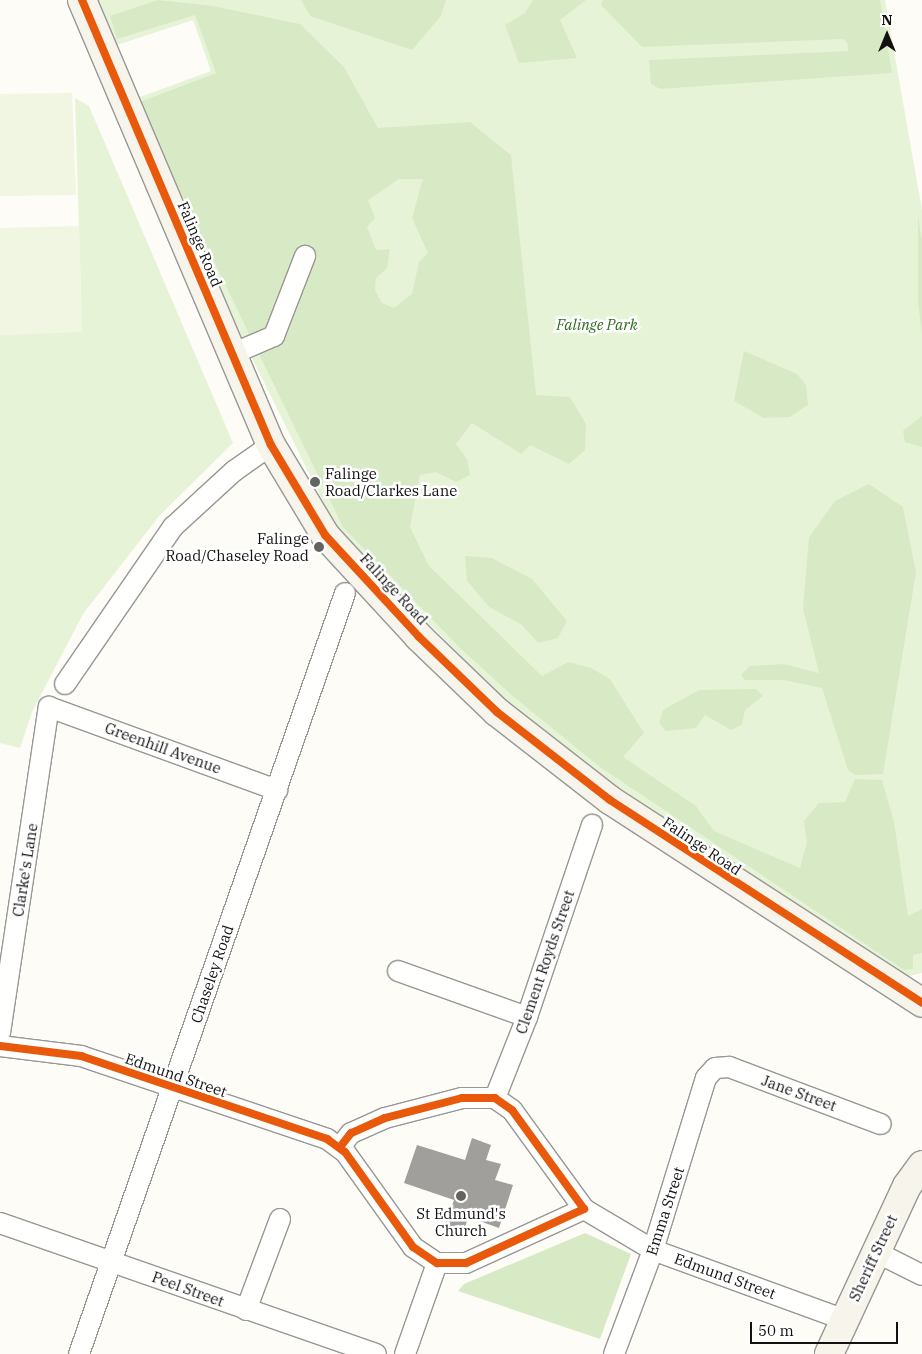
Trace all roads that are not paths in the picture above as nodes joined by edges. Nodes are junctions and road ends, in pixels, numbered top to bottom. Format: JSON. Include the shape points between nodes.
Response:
{"nodes":[{"id":1,"x":82,"y":0,"type":"edge"},
{"id":2,"x":305,"y":256,"type":"dead end"},
{"id":3,"x":232,"y":354,"type":"junction"},
{"id":4,"x":271,"y":445,"type":"junction"},
{"id":5,"x":344,"y":594,"type":"dead end"},
{"id":6,"x":66,"y":684,"type":"dead end"},
{"id":7,"x":49,"y":707,"type":"joint"},
{"id":8,"x":277,"y":790,"type":"junction"},
{"id":9,"x":592,"y":825,"type":"dead end"},
{"id":10,"x":398,"y":971,"type":"dead end"},
{"id":11,"x":922,"y":1003,"type":"edge"},
{"id":12,"x":527,"y":1017,"type":"junction"},
{"id":13,"x":0,"y":1033,"type":"edge"},
{"id":14,"x":0,"y":1046,"type":"edge"},
{"id":15,"x":715,"y":1068,"type":"joint"},
{"id":16,"x":171,"y":1088,"type":"junction"},
{"id":17,"x":495,"y":1098,"type":"junction"},
{"id":18,"x":881,"y":1124,"type":"dead end"},
{"id":19,"x":340,"y":1146,"type":"junction"},
{"id":20,"x":922,"y":1165,"type":"edge"},
{"id":21,"x":584,"y":1209,"type":"junction"},
{"id":22,"x":280,"y":1219,"type":"dead end"},
{"id":23,"x":0,"y":1224,"type":"edge"},
{"id":24,"x":653,"y":1250,"type":"junction"},
{"id":25,"x":876,"y":1252,"type":"junction"},
{"id":26,"x":112,"y":1262,"type":"junction"},
{"id":27,"x":437,"y":1263,"type":"junction"},
{"id":28,"x":922,"y":1275,"type":"edge"},
{"id":29,"x":246,"y":1310,"type":"junction"},
{"id":30,"x":845,"y":1320,"type":"junction"},
{"id":31,"x":79,"y":1354,"type":"edge"},
{"id":32,"x":376,"y":1354,"type":"edge"},
{"id":33,"x":405,"y":1354,"type":"edge"},
{"id":34,"x":614,"y":1354,"type":"edge"},
{"id":35,"x":828,"y":1354,"type":"edge"}],
"edges":[{"from":1,"to":3,"type":"main road","name":"Falinge Road"},
{"from":2,"to":3,"type":"street","via":[[274,336]]},
{"from":3,"to":4,"type":"main road","name":"Falinge Road"},
{"from":4,"to":6,"type":"street","via":[[234,471],[174,527]]},
{"from":4,"to":11,"type":"main road","name":"Falinge Road","via":[[325,535],[493,709],[610,800]]},
{"from":5,"to":8,"type":"street","name":"Chaseley Road"},
{"from":7,"to":8,"type":"street","name":"Greenhill Avenue"},
{"from":7,"to":13,"type":"street","name":"Clarke's Lane"},
{"from":8,"to":16,"type":"street","name":"Chaseley Road"},
{"from":9,"to":12,"type":"street","name":"Clement Royds Street"},
{"from":10,"to":12,"type":"street"},
{"from":12,"to":17,"type":"street","name":"Clement Royds Street"},
{"from":14,"to":16,"type":"street","name":"Edmund Street","via":[[81,1056]]},
{"from":15,"to":18,"type":"street","name":"Jane Street","via":[[728,1067]]},
{"from":15,"to":24,"type":"street","name":"Emma Street","via":[[706,1078]]},
{"from":16,"to":19,"type":"street","name":"Edmund Street"},
{"from":16,"to":26,"type":"street","name":"Chaseley Road"},
{"from":17,"to":19,"type":"street","via":[[462,1098],[385,1118],[351,1133]]},
{"from":17,"to":21,"type":"street","via":[[512,1110]]},
{"from":19,"to":27,"type":"street","via":[[413,1247]]},
{"from":20,"to":25,"type":"main road","name":"Sheriff Street","via":[[907,1186]]},
{"from":21,"to":24,"type":"street","name":"Edmund Street"},
{"from":21,"to":27,"type":"street","via":[[466,1263]]},
{"from":22,"to":29,"type":"street"},
{"from":23,"to":26,"type":"street","name":"Peel Street"},
{"from":24,"to":30,"type":"street","name":"Edmund Street"},
{"from":24,"to":34,"type":"street","name":"Emma Street"},
{"from":25,"to":28,"type":"street"},
{"from":25,"to":30,"type":"main road","name":"Sheriff Street"},
{"from":26,"to":29,"type":"street","name":"Peel Street"},
{"from":26,"to":31,"type":"street","name":"Chaseley Road"},
{"from":27,"to":33,"type":"street"},
{"from":29,"to":32,"type":"street","name":"Peel Street"},
{"from":30,"to":35,"type":"main road","name":"Sheriff Street"}]}
